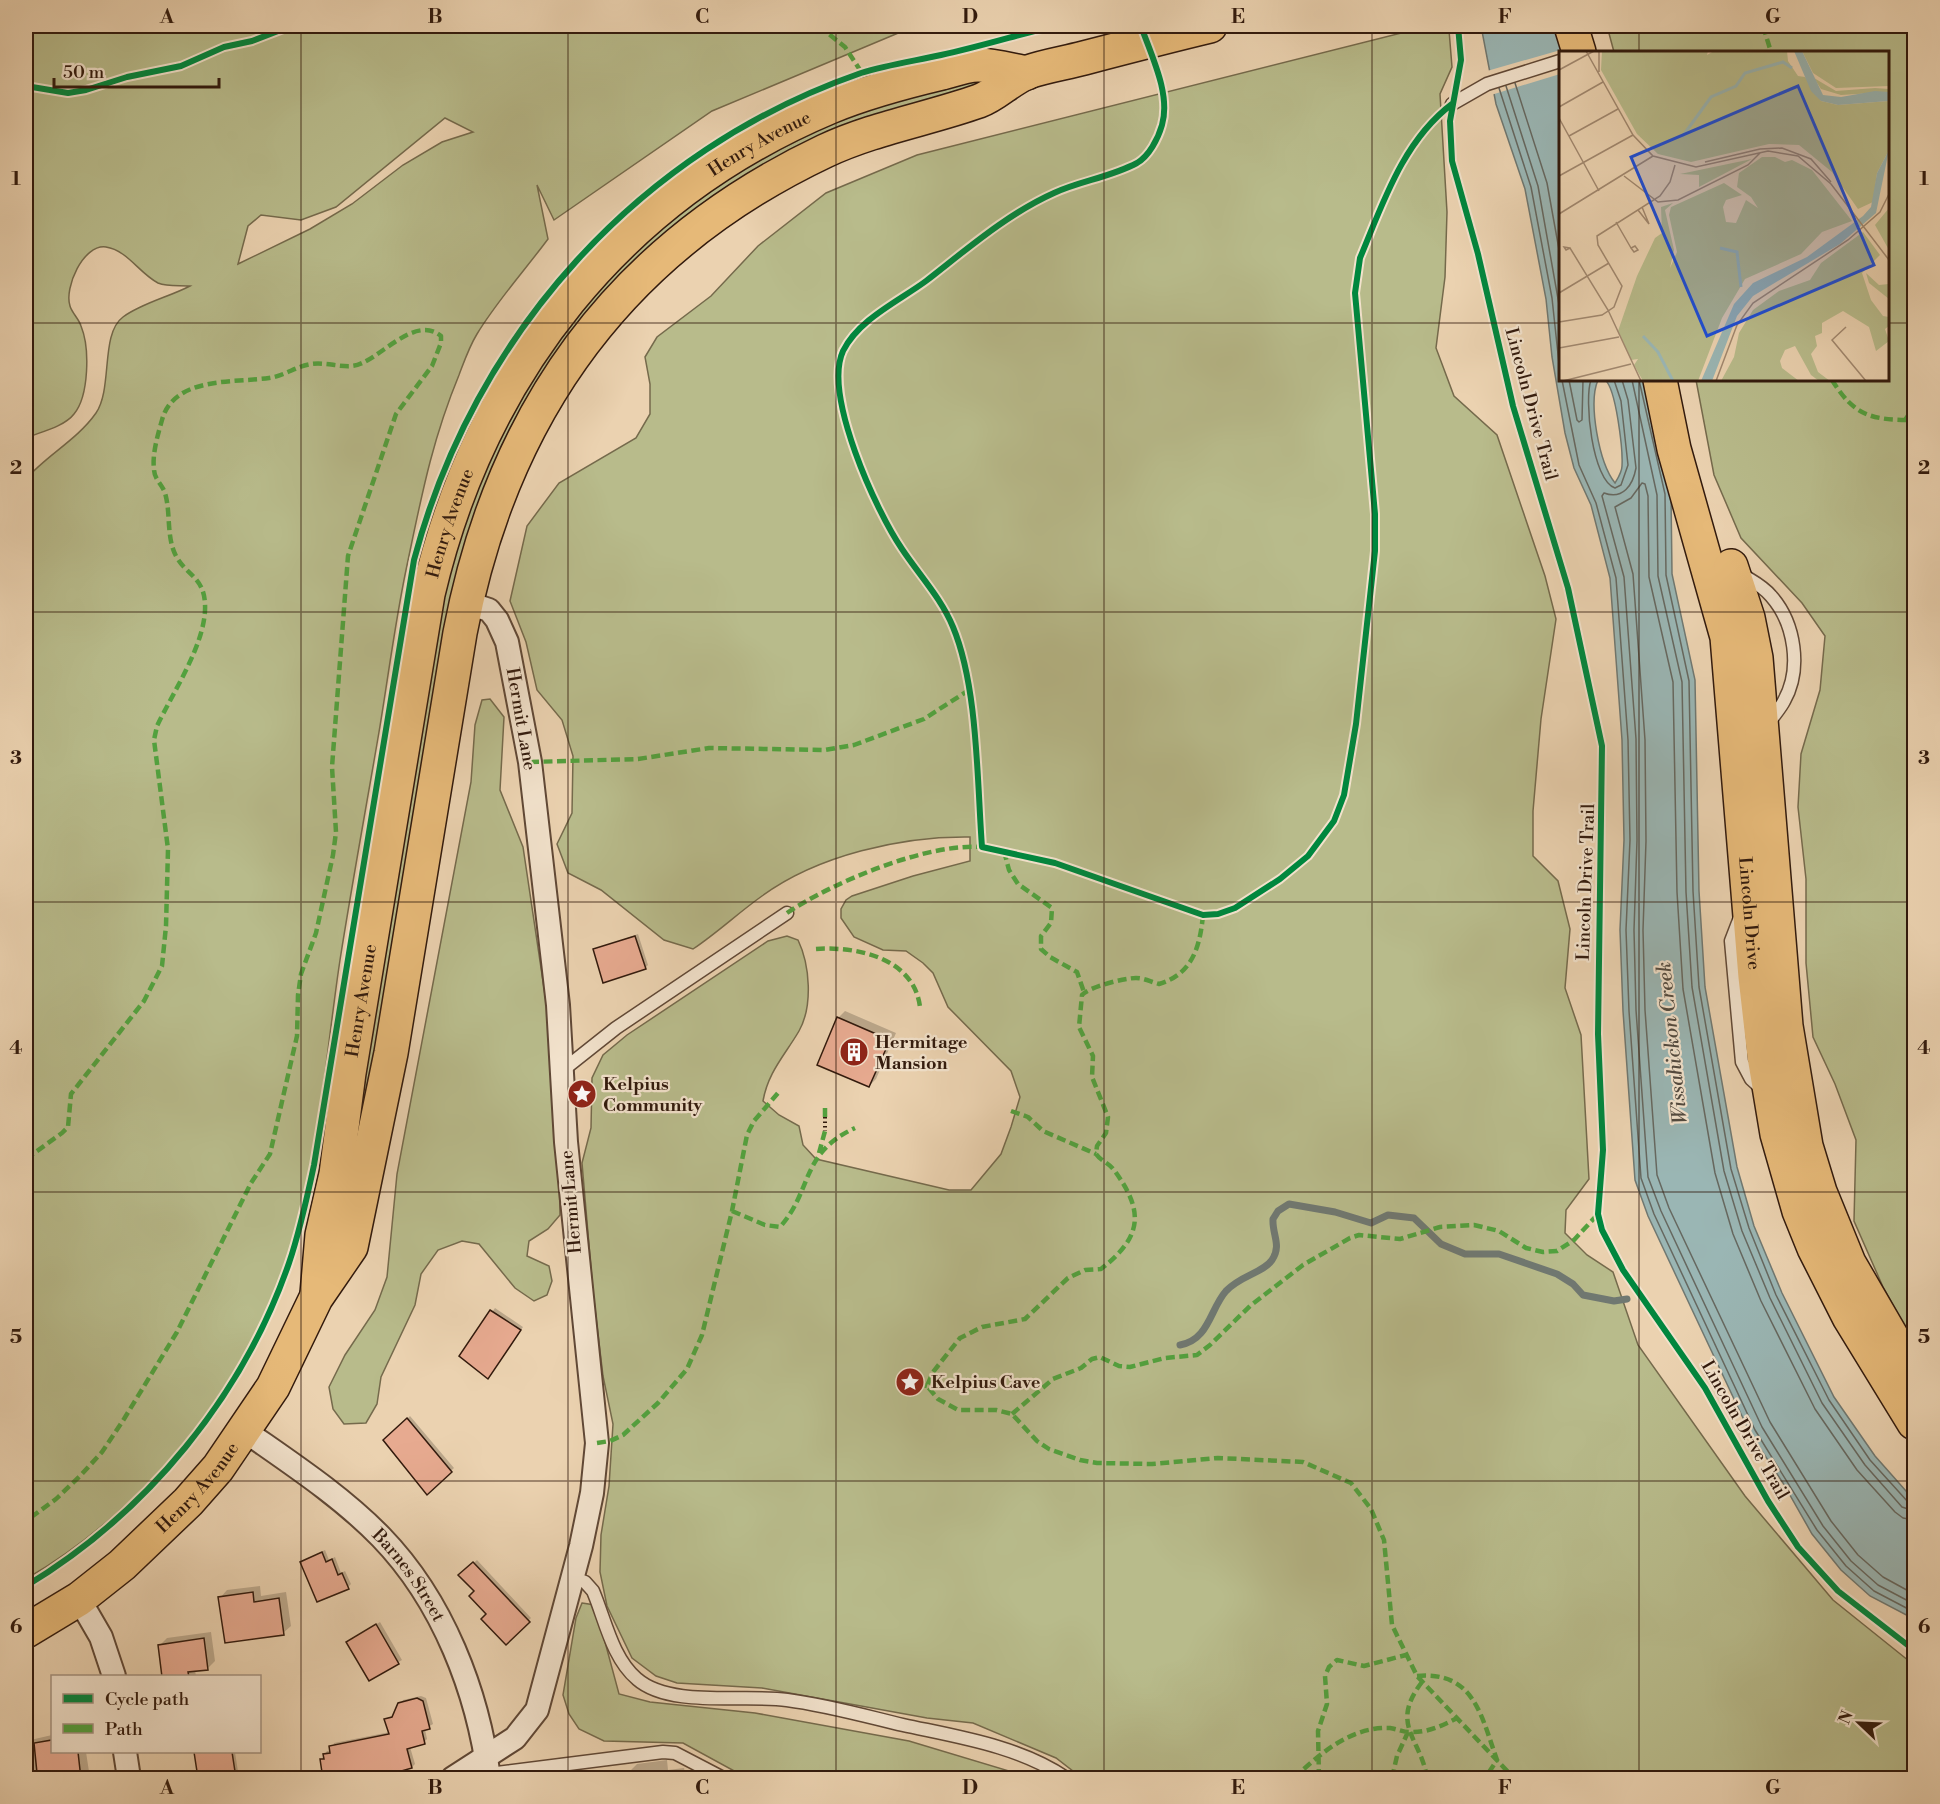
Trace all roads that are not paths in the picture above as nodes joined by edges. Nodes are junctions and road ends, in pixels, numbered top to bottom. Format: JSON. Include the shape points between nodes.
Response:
{"nodes":[{"id":1,"x":1210,"y":26,"type":"edge"},
{"id":2,"x":1570,"y":26,"type":"edge"},
{"id":3,"x":1590,"y":26,"type":"edge"},
{"id":4,"x":1579,"y":51,"type":"edge"},
{"id":5,"x":1597,"y":51,"type":"edge"},
{"id":6,"x":1559,"y":62,"type":"edge"},
{"id":7,"x":1027,"y":73,"type":"junction"},
{"id":8,"x":1452,"y":104,"type":"dead end"},
{"id":9,"x":1660,"y":381,"type":"edge"},
{"id":10,"x":1678,"y":381,"type":"edge"},
{"id":11,"x":465,"y":602,"type":"junction"},
{"id":12,"x":787,"y":913,"type":"dead end"},
{"id":13,"x":562,"y":1070,"type":"junction"},
{"id":14,"x":316,"y":1298,"type":"junction"},
{"id":15,"x":1914,"y":1375,"type":"edge"},
{"id":16,"x":1914,"y":1424,"type":"edge"},
{"id":17,"x":245,"y":1431,"type":"junction"},
{"id":18,"x":573,"y":1578,"type":"junction"},
{"id":19,"x":79,"y":1599,"type":"junction"},
{"id":20,"x":26,"y":1631,"type":"edge"},
{"id":21,"x":113,"y":1675,"type":"edge"},
{"id":22,"x":125,"y":1753,"type":"edge"},
{"id":23,"x":488,"y":1770,"type":"edge"},
{"id":24,"x":129,"y":1779,"type":"edge"},
{"id":25,"x":453,"y":1779,"type":"edge"},
{"id":26,"x":723,"y":1779,"type":"edge"},
{"id":27,"x":1066,"y":1779,"type":"edge"}],
"edges":[{"from":1,"to":7,"type":"main road","name":"Henry Avenue"},
{"from":2,"to":4,"type":"main road"},
{"from":3,"to":5,"type":"main road"},
{"from":6,"to":8,"type":"lane","via":[[1486,84]]},
{"from":7,"to":11,"type":"main road","name":"Henry Avenue","via":[[982,100],[863,136],[797,165],[723,209],[672,248],[585,340],[529,426],[485,528]]},
{"from":7,"to":14,"type":"main road","name":"Henry Avenue","via":[[977,65],[907,81],[808,116],[745,150],[678,195],[604,261],[560,310],[510,383],[460,487],[428,594],[336,1174],[322,1235]]},
{"from":9,"to":16,"type":"main road","name":"Lincoln Drive","via":[[1674,450],[1727,637],[1759,1016],[1787,1173],[1814,1248]]},
{"from":10,"to":15,"type":"main road","name":"Lincoln Drive","via":[[1698,468],[1748,618],[1756,657],[1786,1026],[1806,1146],[1849,1263]]},
{"from":11,"to":13,"type":"street","name":"Hermit Lane","via":[[485,608],[497,620],[507,642],[518,692],[546,897]]},
{"from":11,"to":14,"type":"main road","name":"Henry Avenue","via":[[391,1053],[359,1215],[351,1247]]},
{"from":12,"to":13,"type":"lane","via":[[616,1028]]},
{"from":13,"to":18,"type":"street","name":"Hermit Lane","via":[[575,1247],[597,1434],[592,1493]]},
{"from":14,"to":17,"type":"main road","name":"Henry Avenue","via":[[273,1387]]},
{"from":17,"to":19,"type":"main road","name":"Henry Avenue","via":[[181,1509]]},
{"from":17,"to":23,"type":"street","name":"Barnes Street","via":[[361,1518],[401,1561],[434,1611],[459,1661],[476,1712]]},
{"from":18,"to":23,"type":"street","name":"Hermit Lane","via":[[537,1710]]},
{"from":18,"to":27,"type":"lane","via":[[585,1582],[593,1591],[624,1665],[654,1690],[680,1695],[788,1700],[832,1708],[1011,1752],[1046,1765]]},
{"from":19,"to":20,"type":"main road","name":"Henry Avenue"},
{"from":19,"to":21,"type":"street","via":[[100,1637]]},
{"from":22,"to":24,"type":"street"},
{"from":23,"to":25,"type":"street","name":"Hermit Lane"},
{"from":23,"to":26,"type":"lane","via":[[663,1752],[675,1754]]}]}
